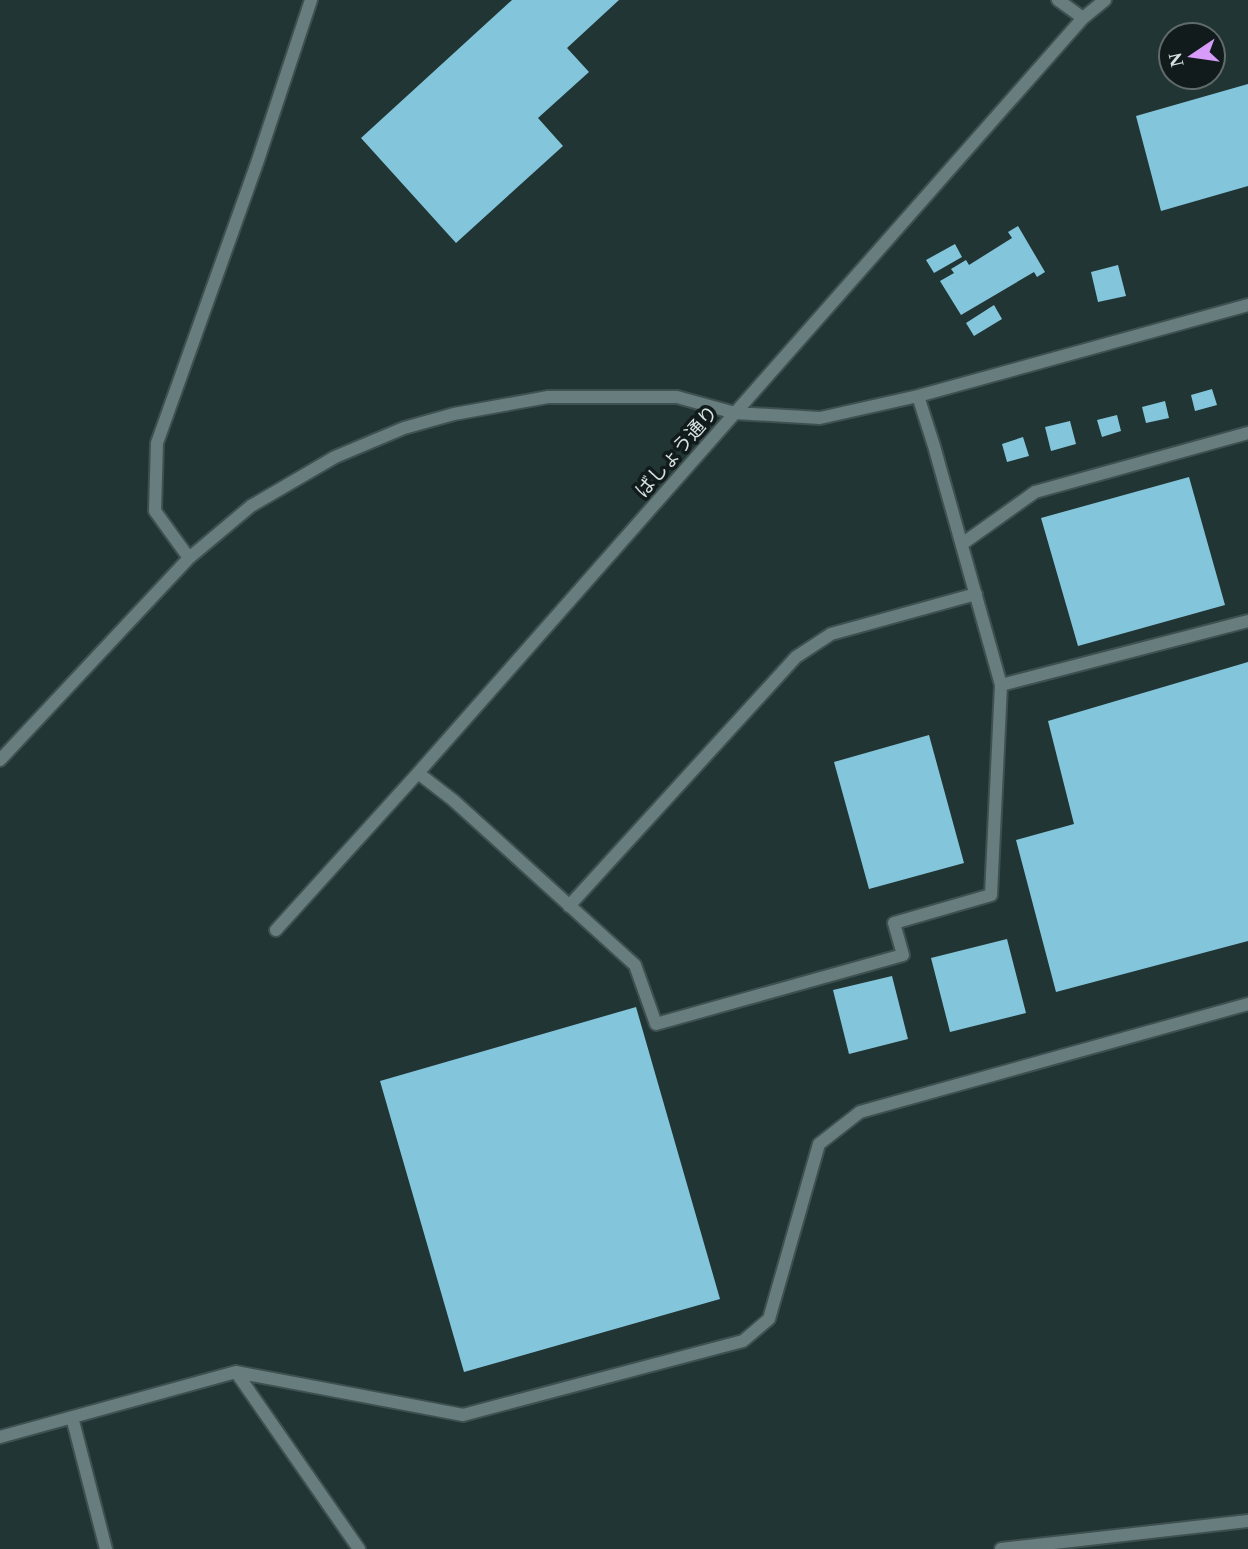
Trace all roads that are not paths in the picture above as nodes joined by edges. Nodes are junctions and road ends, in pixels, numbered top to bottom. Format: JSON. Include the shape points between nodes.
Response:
{"nodes":[{"id":1,"x":312,"y":0,"type":"edge"},
{"id":2,"x":1058,"y":0,"type":"edge"},
{"id":3,"x":1105,"y":0,"type":"edge"},
{"id":4,"x":1083,"y":18,"type":"junction"},
{"id":5,"x":1248,"y":305,"type":"edge"},
{"id":6,"x":918,"y":396,"type":"junction"},
{"id":7,"x":735,"y":412,"type":"junction"},
{"id":8,"x":1248,"y":433,"type":"edge"},
{"id":9,"x":962,"y":544,"type":"junction"},
{"id":10,"x":189,"y":558,"type":"junction"},
{"id":11,"x":976,"y":594,"type":"junction"},
{"id":12,"x":1248,"y":621,"type":"edge"},
{"id":13,"x":1001,"y":684,"type":"junction"},
{"id":14,"x":0,"y":760,"type":"edge"},
{"id":15,"x":418,"y":774,"type":"junction"},
{"id":16,"x":569,"y":906,"type":"junction"},
{"id":17,"x":276,"y":930,"type":"dead end"},
{"id":18,"x":1248,"y":1004,"type":"edge"},
{"id":19,"x":236,"y":1372,"type":"junction"},
{"id":20,"x":72,"y":1418,"type":"junction"},
{"id":21,"x":0,"y":1437,"type":"edge"},
{"id":22,"x":1248,"y":1521,"type":"edge"},
{"id":23,"x":106,"y":1549,"type":"edge"},
{"id":24,"x":359,"y":1549,"type":"edge"},
{"id":25,"x":1001,"y":1549,"type":"edge"}],
"edges":[{"from":1,"to":10,"type":"lane","via":[[157,443],[155,512]]},
{"from":2,"to":4,"type":"lane"},
{"from":3,"to":4,"type":"lane","name":"ばしょう通り"},
{"from":4,"to":7,"type":"lane","name":"ばしょう通り"},
{"from":5,"to":6,"type":"lane"},
{"from":6,"to":7,"type":"lane","via":[[820,418]]},
{"from":6,"to":9,"type":"lane"},
{"from":7,"to":10,"type":"lane","via":[[677,397],[548,397],[454,414],[404,428],[335,457],[251,506]]},
{"from":7,"to":15,"type":"lane","name":"ばしょう通り"},
{"from":8,"to":9,"type":"lane","via":[[1035,492]]},
{"from":9,"to":11,"type":"lane"},
{"from":10,"to":14,"type":"lane"},
{"from":11,"to":13,"type":"lane"},
{"from":11,"to":16,"type":"lane","via":[[831,635],[796,657]]},
{"from":12,"to":13,"type":"lane"},
{"from":13,"to":16,"type":"lane","via":[[991,895],[894,923],[903,955],[656,1024],[635,965]]},
{"from":15,"to":16,"type":"lane"},
{"from":15,"to":17,"type":"lane","name":"ばしょう通り"},
{"from":18,"to":19,"type":"lane","via":[[860,1112],[819,1144],[769,1319],[743,1341],[463,1415]]},
{"from":19,"to":20,"type":"lane"},
{"from":19,"to":24,"type":"lane"},
{"from":20,"to":21,"type":"lane"},
{"from":20,"to":23,"type":"lane"},
{"from":22,"to":25,"type":"lane"}]}
